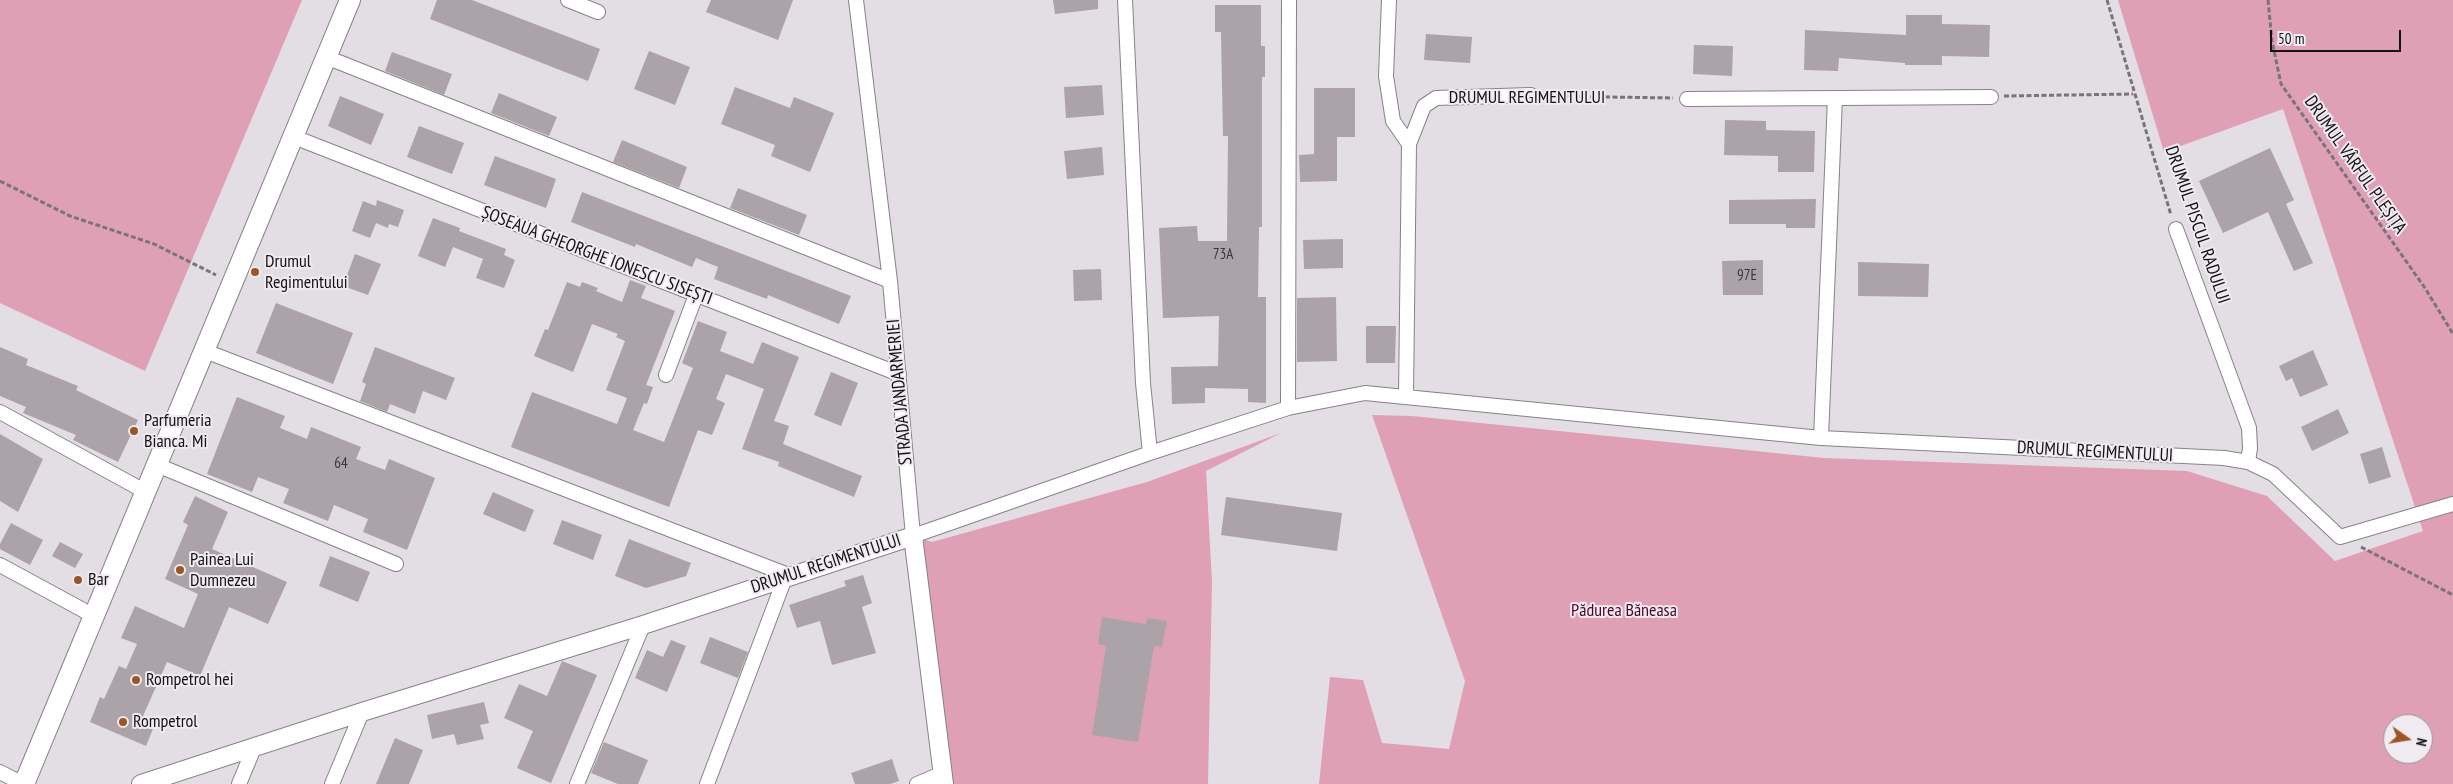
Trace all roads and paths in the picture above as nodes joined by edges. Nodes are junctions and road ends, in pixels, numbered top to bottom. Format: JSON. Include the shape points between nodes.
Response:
{"nodes":[{"id":1,"x":350,"y":0,"type":"edge"},
{"id":2,"x":568,"y":0,"type":"edge"},
{"id":3,"x":856,"y":0,"type":"edge"},
{"id":4,"x":1125,"y":0,"type":"edge"},
{"id":5,"x":1289,"y":0,"type":"edge"},
{"id":6,"x":1390,"y":0,"type":"edge"},
{"id":7,"x":2107,"y":0,"type":"edge"},
{"id":8,"x":2268,"y":0,"type":"edge"},
{"id":9,"x":598,"y":12,"type":"dead end"},
{"id":10,"x":326,"y":57,"type":"junction"},
{"id":11,"x":2134,"y":94,"type":"junction"},
{"id":12,"x":1531,"y":95,"type":"joint"},
{"id":13,"x":1991,"y":96,"type":"joint"},
{"id":14,"x":1835,"y":98,"type":"junction"},
{"id":15,"x":1687,"y":99,"type":"joint"},
{"id":16,"x":294,"y":137,"type":"junction"},
{"id":17,"x":1409,"y":144,"type":"junction"},
{"id":18,"x":0,"y":181,"type":"edge"},
{"id":19,"x":2176,"y":229,"type":"joint"},
{"id":20,"x":890,"y":281,"type":"junction"},
{"id":21,"x":232,"y":284,"type":"junction"},
{"id":22,"x":696,"y":295,"type":"junction"},
{"id":23,"x":2453,"y":334,"type":"edge"},
{"id":24,"x":205,"y":351,"type":"junction"},
{"id":25,"x":899,"y":374,"type":"junction"},
{"id":26,"x":666,"y":375,"type":"dead end"},
{"id":27,"x":1406,"y":396,"type":"junction"},
{"id":28,"x":1288,"y":408,"type":"junction"},
{"id":29,"x":0,"y":412,"type":"edge"},
{"id":30,"x":1822,"y":438,"type":"junction"},
{"id":31,"x":1150,"y":453,"type":"junction"},
{"id":32,"x":2248,"y":462,"type":"junction"},
{"id":33,"x":157,"y":465,"type":"junction"},
{"id":34,"x":146,"y":492,"type":"junction"},
{"id":35,"x":2453,"y":504,"type":"edge"},
{"id":36,"x":913,"y":536,"type":"junction"},
{"id":37,"x":2340,"y":537,"type":"junction"},
{"id":38,"x":396,"y":564,"type":"dead end"},
{"id":39,"x":0,"y":565,"type":"edge"},
{"id":40,"x":788,"y":577,"type":"junction"},
{"id":41,"x":2453,"y":594,"type":"edge"},
{"id":42,"x":94,"y":616,"type":"junction"},
{"id":43,"x":643,"y":625,"type":"junction"},
{"id":44,"x":362,"y":712,"type":"junction"},
{"id":45,"x":254,"y":748,"type":"junction"},
{"id":46,"x":0,"y":772,"type":"edge"},
{"id":47,"x":944,"y":778,"type":"edge"},
{"id":48,"x":24,"y":784,"type":"edge"},
{"id":49,"x":141,"y":784,"type":"edge"},
{"id":50,"x":239,"y":784,"type":"edge"},
{"id":51,"x":332,"y":784,"type":"edge"},
{"id":52,"x":577,"y":784,"type":"edge"},
{"id":53,"x":707,"y":784,"type":"edge"},
{"id":54,"x":917,"y":784,"type":"edge"}],
"edges":[{"from":1,"to":10,"type":"main road"},
{"from":2,"to":9,"type":"street"},
{"from":3,"to":20,"type":"street","name":"STRADA JANDARMERIEI"},
{"from":4,"to":31,"type":"street","via":[[1143,382]]},
{"from":5,"to":28,"type":"street"},
{"from":6,"to":17,"type":"street","via":[[1386,76],[1393,121]]},
{"from":7,"to":11,"type":"path","name":"DRUMUL PISCUL RADULUI"},
{"from":8,"to":23,"type":"path","name":"DRUMUL VÂRFUL PLEȘIȚA","via":[[2281,84],[2425,288]]},
{"from":10,"to":16,"type":"main road"},
{"from":10,"to":20,"type":"street"},
{"from":11,"to":13,"type":"path"},
{"from":11,"to":19,"type":"path","name":"DRUMUL PISCUL RADULUI"},
{"from":12,"to":15,"type":"path","name":"DRUMUL REGIMENTULUI"},
{"from":12,"to":17,"type":"street","name":"DRUMUL REGIMENTULUI","via":[[1436,98],[1424,106]]},
{"from":13,"to":14,"type":"street"},
{"from":14,"to":15,"type":"street"},
{"from":14,"to":30,"type":"street"},
{"from":16,"to":21,"type":"main road"},
{"from":16,"to":22,"type":"street","name":"ȘOSEAUA GHEORGHE IONESCU SISEȘTI"},
{"from":17,"to":27,"type":"street","name":"DRUMUL REGIMENTULUI"},
{"from":18,"to":21,"type":"path","via":[[70,216],[154,244]]},
{"from":19,"to":32,"type":"street","name":"DRUMUL PISCUL RADULUI","via":[[2249,428]]},
{"from":20,"to":25,"type":"street","name":"STRADA JANDARMERIEI"},
{"from":21,"to":24,"type":"main road"},
{"from":22,"to":25,"type":"street","name":"ȘOSEAUA GHEORGHE IONESCU SISEȘTI"},
{"from":22,"to":26,"type":"street"},
{"from":24,"to":33,"type":"main road"},
{"from":24,"to":40,"type":"street"},
{"from":25,"to":36,"type":"street","name":"STRADA JANDARMERIEI"},
{"from":27,"to":28,"type":"street","name":"DRUMUL REGIMENTULUI","via":[[1366,393]]},
{"from":27,"to":30,"type":"street","name":"DRUMUL REGIMENTULUI"},
{"from":28,"to":31,"type":"street","name":"DRUMUL REGIMENTULUI"},
{"from":29,"to":34,"type":"street"},
{"from":30,"to":32,"type":"street","name":"DRUMUL REGIMENTULUI","via":[[2224,458]]},
{"from":31,"to":36,"type":"street","name":"DRUMUL REGIMENTULUI"},
{"from":32,"to":37,"type":"street","name":"DRUMUL REGIMENTULUI","via":[[2273,474]]},
{"from":33,"to":34,"type":"main road"},
{"from":33,"to":38,"type":"street"},
{"from":34,"to":42,"type":"main road"},
{"from":35,"to":37,"type":"street"},
{"from":36,"to":40,"type":"street","name":"DRUMUL REGIMENTULUI"},
{"from":36,"to":47,"type":"street","name":"STRADA JANDARMERIEI"},
{"from":37,"to":41,"type":"path"},
{"from":39,"to":42,"type":"street"},
{"from":40,"to":43,"type":"street","name":"DRUMUL REGIMENTULUI"},
{"from":40,"to":53,"type":"street"},
{"from":42,"to":48,"type":"main road"},
{"from":43,"to":44,"type":"street","name":"DRUMUL REGIMENTULUI"},
{"from":43,"to":52,"type":"street"},
{"from":44,"to":45,"type":"street","name":"DRUMUL REGIMENTULUI"},
{"from":44,"to":51,"type":"street"},
{"from":45,"to":49,"type":"street","name":"DRUMUL REGIMENTULUI"},
{"from":45,"to":50,"type":"street"},
{"from":46,"to":48,"type":"street"},
{"from":47,"to":54,"type":"street"}]}
